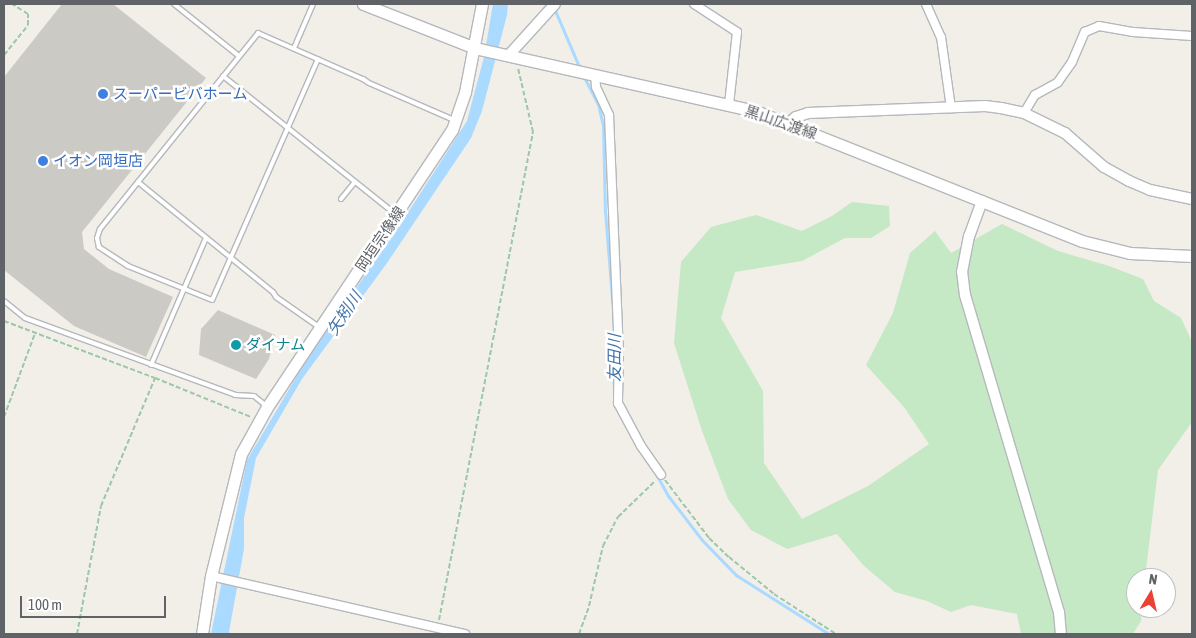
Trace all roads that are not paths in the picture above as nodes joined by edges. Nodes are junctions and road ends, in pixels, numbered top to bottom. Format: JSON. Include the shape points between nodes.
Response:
{"nodes":[{"id":1,"x":174,"y":4,"type":"edge"},
{"id":2,"x":313,"y":4,"type":"edge"},
{"id":3,"x":363,"y":4,"type":"edge"},
{"id":4,"x":482,"y":4,"type":"edge"},
{"id":5,"x":694,"y":4,"type":"edge"},
{"id":6,"x":926,"y":4,"type":"edge"},
{"id":7,"x":553,"y":6,"type":"edge"},
{"id":8,"x":1192,"y":36,"type":"edge"},
{"id":9,"x":294,"y":48,"type":"junction"},
{"id":10,"x":475,"y":48,"type":"junction"},
{"id":11,"x":239,"y":56,"type":"junction"},
{"id":12,"x":514,"y":57,"type":"junction"},
{"id":13,"x":318,"y":59,"type":"junction"},
{"id":14,"x":594,"y":75,"type":"junction"},
{"id":15,"x":223,"y":76,"type":"junction"},
{"id":16,"x":729,"y":105,"type":"junction"},
{"id":17,"x":951,"y":108,"type":"junction"},
{"id":18,"x":1024,"y":113,"type":"junction"},
{"id":19,"x":456,"y":121,"type":"junction"},
{"id":20,"x":789,"y":123,"type":"junction"},
{"id":21,"x":288,"y":129,"type":"junction"},
{"id":22,"x":138,"y":182,"type":"junction"},
{"id":23,"x":354,"y":183,"type":"junction"},
{"id":24,"x":341,"y":199,"type":"dead end"},
{"id":25,"x":1192,"y":199,"type":"edge"},
{"id":26,"x":982,"y":201,"type":"junction"},
{"id":27,"x":396,"y":215,"type":"junction"},
{"id":28,"x":206,"y":238,"type":"junction"},
{"id":29,"x":1192,"y":256,"type":"edge"},
{"id":30,"x":230,"y":257,"type":"junction"},
{"id":31,"x":184,"y":290,"type":"junction"},
{"id":32,"x":4,"y":302,"type":"edge"},
{"id":33,"x":320,"y":328,"type":"junction"},
{"id":34,"x":151,"y":365,"type":"junction"},
{"id":35,"x":267,"y":407,"type":"junction"},
{"id":36,"x":661,"y":475,"type":"road end"},
{"id":37,"x":211,"y":576,"type":"junction"},
{"id":38,"x":202,"y":634,"type":"edge"},
{"id":39,"x":465,"y":634,"type":"edge"},
{"id":40,"x":1061,"y":634,"type":"edge"}],
"edges":[{"from":1,"to":11,"type":"lane"},
{"from":2,"to":9,"type":"lane"},
{"from":3,"to":10,"type":"main road","name":"黒山広渡線"},
{"from":4,"to":10,"type":"main road","name":"岡垣宗像線"},
{"from":5,"to":16,"type":"street","via":[[737,32]]},
{"from":6,"to":17,"type":"street","via":[[941,37]]},
{"from":7,"to":12,"type":"street"},
{"from":8,"to":18,"type":"street","via":[[1099,26],[1085,32],[1072,62],[1058,82],[1035,95]]},
{"from":9,"to":11,"type":"lane","via":[[258,33]]},
{"from":9,"to":13,"type":"lane"},
{"from":10,"to":12,"type":"main road","name":"黒山広渡線"},
{"from":10,"to":19,"type":"main road","name":"岡垣宗像線"},
{"from":11,"to":15,"type":"lane"},
{"from":12,"to":14,"type":"main road","name":"黒山広渡線"},
{"from":13,"to":19,"type":"lane"},
{"from":13,"to":21,"type":"lane"},
{"from":14,"to":16,"type":"main road","name":"黒山広渡線"},
{"from":14,"to":36,"type":"street","via":[[609,115],[620,349],[618,403]]},
{"from":15,"to":21,"type":"lane"},
{"from":15,"to":22,"type":"lane"},
{"from":16,"to":20,"type":"main road","name":"黒山広渡線"},
{"from":17,"to":18,"type":"street","via":[[984,106]]},
{"from":17,"to":20,"type":"street","via":[[808,113]]},
{"from":18,"to":25,"type":"street","via":[[1065,133],[1104,167],[1130,181],[1150,190]]},
{"from":19,"to":27,"type":"main road","name":"岡垣宗像線"},
{"from":20,"to":26,"type":"main road","name":"黒山広渡線"},
{"from":21,"to":23,"type":"lane"},
{"from":21,"to":30,"type":"lane"},
{"from":22,"to":28,"type":"lane"},
{"from":22,"to":31,"type":"lane","via":[[98,232],[99,247],[128,266]]},
{"from":23,"to":24,"type":"lane"},
{"from":23,"to":27,"type":"lane"},
{"from":26,"to":29,"type":"main road","name":"黒山広渡線","via":[[1106,248],[1156,256]]},
{"from":26,"to":40,"type":"street","via":[[969,236],[962,271],[965,295],[1060,612]]},
{"from":27,"to":33,"type":"main road","name":"岡垣宗像線"},
{"from":28,"to":30,"type":"lane"},
{"from":28,"to":31,"type":"lane"},
{"from":30,"to":31,"type":"lane","via":[[212,300]]},
{"from":30,"to":33,"type":"lane","via":[[276,297]]},
{"from":31,"to":34,"type":"lane"},
{"from":32,"to":34,"type":"lane","via":[[25,318]]},
{"from":33,"to":35,"type":"main road","name":"岡垣宗像線"},
{"from":34,"to":35,"type":"lane","via":[[235,395],[254,396]]},
{"from":35,"to":37,"type":"main road","name":"岡垣宗像線","via":[[235,471]]},
{"from":37,"to":38,"type":"main road","name":"岡垣宗像線"},
{"from":37,"to":39,"type":"street"}]}
